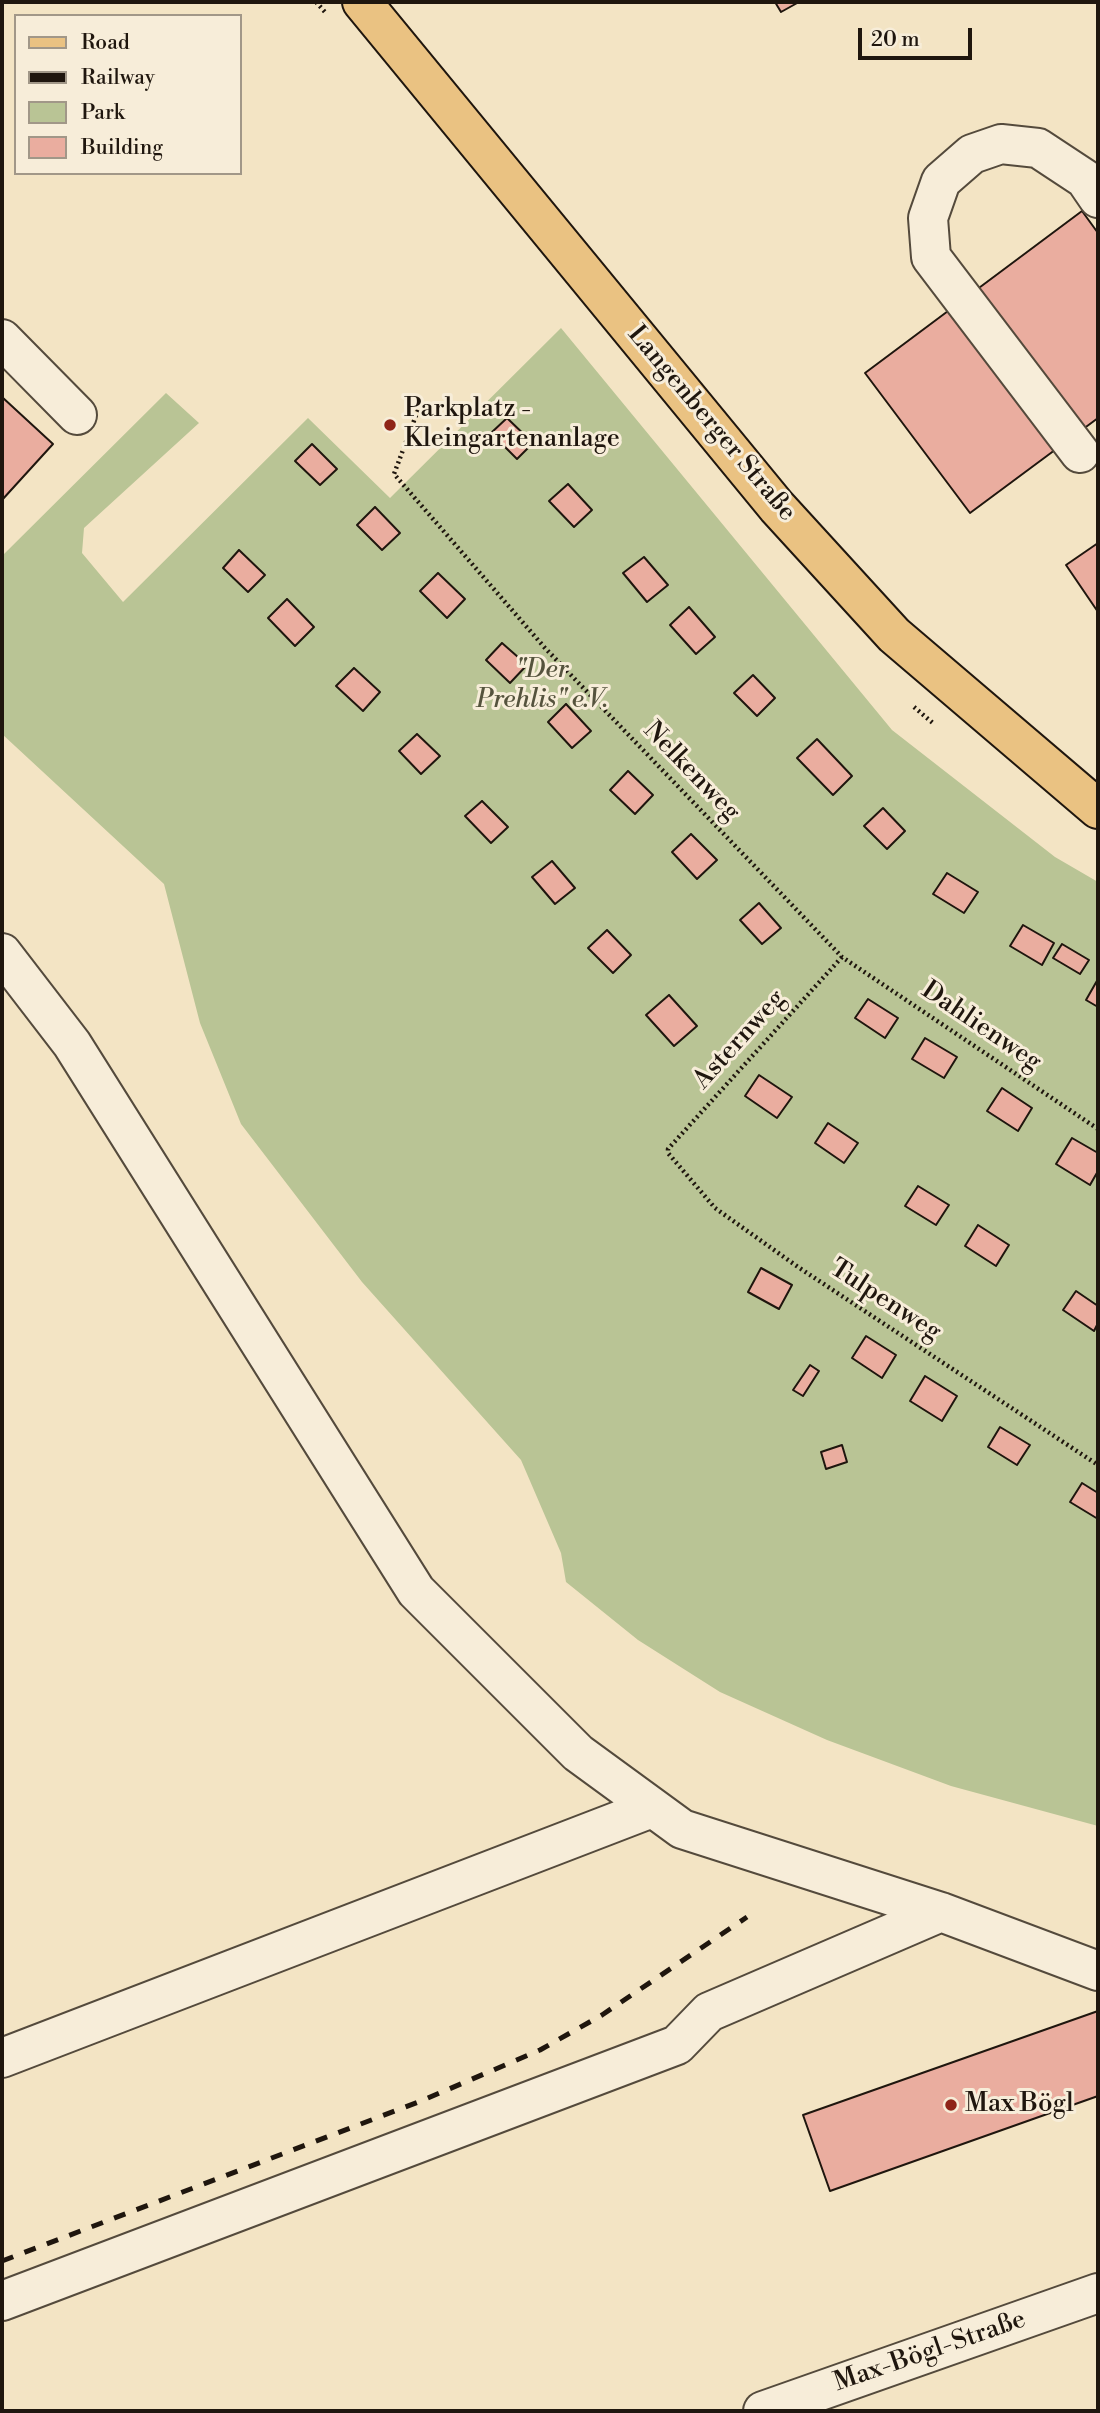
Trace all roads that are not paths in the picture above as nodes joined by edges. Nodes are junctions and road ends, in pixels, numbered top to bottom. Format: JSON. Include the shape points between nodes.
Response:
{"nodes":[{"id":1,"x":362,"y":2,"type":"edge"},
{"id":2,"x":1098,"y":198,"type":"edge"},
{"id":3,"x":2,"y":339,"type":"edge"},
{"id":4,"x":77,"y":415,"type":"dead end"},
{"id":5,"x":1080,"y":453,"type":"dead end"},
{"id":6,"x":1098,"y":809,"type":"edge"},
{"id":7,"x":2,"y":953,"type":"edge"},
{"id":8,"x":652,"y":1808,"type":"junction"},
{"id":9,"x":941,"y":1912,"type":"junction"},
{"id":10,"x":1098,"y":1971,"type":"edge"},
{"id":11,"x":2,"y":2058,"type":"edge"},
{"id":12,"x":1098,"y":2293,"type":"edge"},
{"id":13,"x":2,"y":2301,"type":"edge"},
{"id":14,"x":763,"y":2411,"type":"edge"}],
"edges":[{"from":1,"to":6,"type":"main road","name":"Langenberger Straße","via":[[777,507],[894,635]]},
{"from":2,"to":5,"type":"street","via":[[1085,179],[1038,148],[1001,144],[972,154],[941,181],[928,218],[931,257]]},
{"from":3,"to":4,"type":"street"},
{"from":7,"to":8,"type":"street","via":[[72,1044],[416,1591],[578,1753]]},
{"from":8,"to":9,"type":"street","via":[[682,1829]]},
{"from":8,"to":11,"type":"street"},
{"from":9,"to":10,"type":"street"},
{"from":9,"to":13,"type":"street","via":[[709,2012],[677,2045]]},
{"from":12,"to":14,"type":"street","name":"Max-Bögl-Straße"}]}
